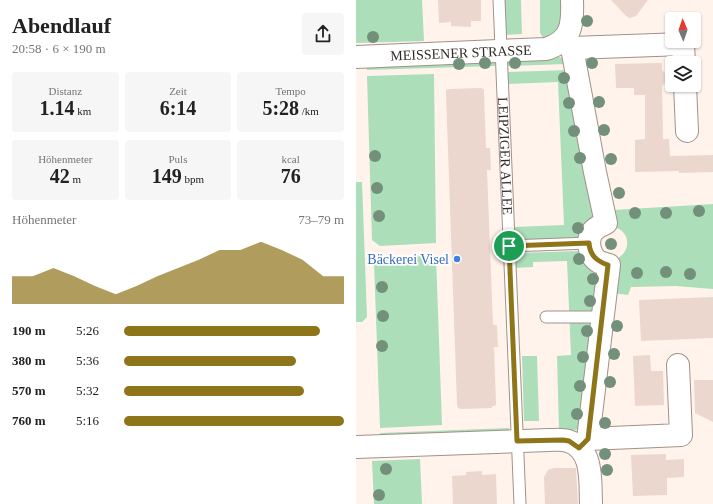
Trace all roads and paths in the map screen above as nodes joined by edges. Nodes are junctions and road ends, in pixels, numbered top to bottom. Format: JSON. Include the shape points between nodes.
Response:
{"nodes":[{"id":1,"x":499,"y":0,"type":"edge"},
{"id":2,"x":572,"y":0,"type":"edge"},
{"id":3,"x":568,"y":44,"type":"junction"},
{"id":4,"x":501,"y":52,"type":"junction"},
{"id":5,"x":684,"y":56,"type":"edge"},
{"id":6,"x":356,"y":57,"type":"edge"},
{"id":7,"x":685,"y":92,"type":"edge"},
{"id":8,"x":687,"y":131,"type":"dead end"},
{"id":9,"x":589,"y":243,"type":"junction"},
{"id":10,"x":509,"y":246,"type":"junction"},
{"id":11,"x":546,"y":317,"type":"dead end"},
{"id":12,"x":602,"y":317,"type":"junction"},
{"id":13,"x":678,"y":365,"type":"dead end"},
{"id":14,"x":517,"y":441,"type":"junction"},
{"id":15,"x":584,"y":443,"type":"junction"},
{"id":16,"x":356,"y":447,"type":"edge"},
{"id":17,"x":520,"y":504,"type":"edge"},
{"id":18,"x":590,"y":504,"type":"edge"}],
"edges":[{"from":1,"to":4,"type":"lane","name":"LEIPZIGER ALLEE"},
{"from":2,"to":3,"type":"street","via":[[572,24],[567,35]]},
{"from":3,"to":4,"type":"street","name":"MEISSENER STRASSE","via":[[546,50]]},
{"from":3,"to":5,"type":"street","name":"MEISSENER STRASSE","via":[[683,44]]},
{"from":3,"to":9,"type":"street","via":[[606,223],[592,232]]},
{"from":4,"to":6,"type":"street","name":"MEISSENER STRASSE"},
{"from":4,"to":10,"type":"lane","name":"LEIPZIGER ALLEE"},
{"from":7,"to":8,"type":"street"},
{"from":9,"to":10,"type":"lane"},
{"from":9,"to":12,"type":"street","via":[[593,256],[608,265]]},
{"from":10,"to":14,"type":"lane","name":"LEIPZIGER ALLEE"},
{"from":11,"to":12,"type":"lane"},
{"from":12,"to":15,"type":"street"},
{"from":13,"to":15,"type":"street","via":[[681,435]]},
{"from":14,"to":15,"type":"street","via":[[563,440]]},
{"from":14,"to":16,"type":"street"},
{"from":14,"to":17,"type":"lane","name":"LEIPZIGER ALLEE"},
{"from":15,"to":18,"type":"street","via":[[588,462]]}]}
